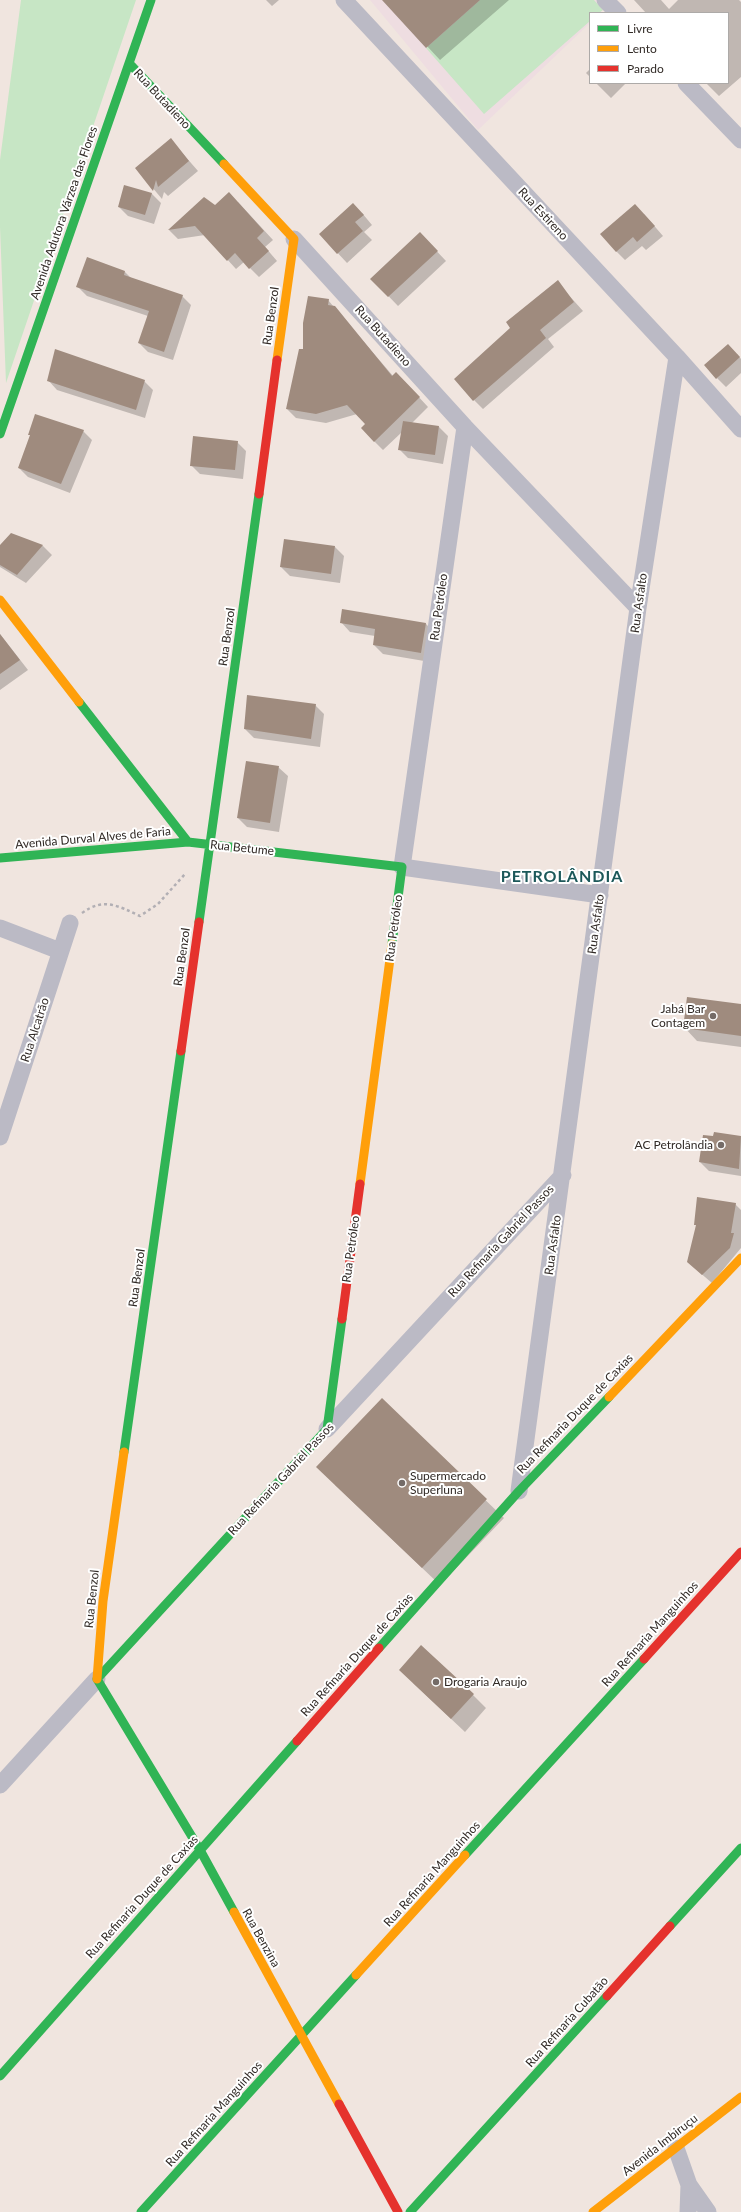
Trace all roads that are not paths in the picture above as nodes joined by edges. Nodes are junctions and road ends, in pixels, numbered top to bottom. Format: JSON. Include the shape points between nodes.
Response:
{"nodes":[{"id":1,"x":151,"y":0,"type":"edge"},
{"id":2,"x":344,"y":0,"type":"edge"},
{"id":3,"x":605,"y":0,"type":"edge"},
{"id":4,"x":617,"y":12,"type":"edge"},
{"id":5,"x":129,"y":63,"type":"junction"},
{"id":6,"x":687,"y":84,"type":"edge"},
{"id":7,"x":741,"y":140,"type":"edge"},
{"id":8,"x":294,"y":239,"type":"junction"},
{"id":9,"x":677,"y":357,"type":"junction"},
{"id":10,"x":466,"y":427,"type":"junction"},
{"id":11,"x":741,"y":429,"type":"edge"},
{"id":12,"x":0,"y":434,"type":"edge"},
{"id":13,"x":0,"y":600,"type":"edge"},
{"id":14,"x":638,"y":608,"type":"junction"},
{"id":15,"x":188,"y":842,"type":"junction"},
{"id":16,"x":210,"y":845,"type":"junction"},
{"id":17,"x":0,"y":858,"type":"edge"},
{"id":18,"x":402,"y":867,"type":"junction"},
{"id":19,"x":600,"y":895,"type":"junction"},
{"id":20,"x":70,"y":923,"type":"road end"},
{"id":21,"x":0,"y":928,"type":"edge"},
{"id":22,"x":60,"y":951,"type":"junction"},
{"id":23,"x":0,"y":1137,"type":"edge"},
{"id":24,"x":563,"y":1175,"type":"junction"},
{"id":25,"x":741,"y":1258,"type":"edge"},
{"id":26,"x":327,"y":1429,"type":"junction"},
{"id":27,"x":519,"y":1491,"type":"junction"},
{"id":28,"x":741,"y":1552,"type":"edge"},
{"id":29,"x":97,"y":1679,"type":"junction"},
{"id":30,"x":0,"y":1784,"type":"edge"},
{"id":31,"x":741,"y":1848,"type":"edge"},
{"id":32,"x":200,"y":1850,"type":"junction"},
{"id":33,"x":301,"y":2036,"type":"junction"},
{"id":34,"x":0,"y":2076,"type":"edge"},
{"id":35,"x":741,"y":2096,"type":"edge"},
{"id":36,"x":676,"y":2148,"type":"junction"},
{"id":37,"x":689,"y":2185,"type":"junction"},
{"id":38,"x":141,"y":2212,"type":"edge"},
{"id":39,"x":398,"y":2212,"type":"edge"},
{"id":40,"x":410,"y":2212,"type":"edge"},
{"id":41,"x":593,"y":2212,"type":"edge"},
{"id":42,"x":688,"y":2212,"type":"edge"},
{"id":43,"x":708,"y":2212,"type":"edge"}],
"edges":[{"from":1,"to":5,"type":"street","name":"Avenida Adutora Várzea das Flores"},
{"from":2,"to":9,"type":"street","name":"Rua Estireno"},
{"from":3,"to":4,"type":"street"},
{"from":5,"to":8,"type":"street","name":"Rua Butadieno"},
{"from":5,"to":12,"type":"street","name":"Avenida Adutora Várzea das Flores"},
{"from":6,"to":7,"type":"street"},
{"from":8,"to":10,"type":"street","name":"Rua Butadieno"},
{"from":8,"to":16,"type":"street","name":"Rua Benzol"},
{"from":9,"to":11,"type":"street","name":"Rua Estireno"},
{"from":9,"to":14,"type":"street","name":"Rua Asfalto"},
{"from":10,"to":14,"type":"street","name":"Rua Butadieno"},
{"from":10,"to":18,"type":"street","name":"Rua Petróleo"},
{"from":13,"to":15,"type":"street"},
{"from":14,"to":19,"type":"street","name":"Rua Asfalto"},
{"from":15,"to":16,"type":"street","name":"Rua Betume"},
{"from":15,"to":17,"type":"street","name":"Avenida Durval Alves de Faria"},
{"from":16,"to":18,"type":"street","name":"Rua Betume"},
{"from":16,"to":29,"type":"street","name":"Rua Benzol","via":[[103,1601]]},
{"from":18,"to":19,"type":"street","name":"Rua Betume"},
{"from":18,"to":26,"type":"street","name":"Rua Petróleo"},
{"from":19,"to":24,"type":"street","name":"Rua Asfalto"},
{"from":20,"to":22,"type":"street","name":"Rua Alcatrão"},
{"from":21,"to":22,"type":"street"},
{"from":22,"to":23,"type":"street","name":"Rua Alcatrão"},
{"from":24,"to":26,"type":"street","name":"Rua Refinaria Gabriel Passos"},
{"from":24,"to":27,"type":"street","name":"Rua Asfalto"},
{"from":25,"to":27,"type":"street","name":"Rua Refinaria Duque de Caxias"},
{"from":26,"to":29,"type":"street","name":"Rua Refinaria Gabriel Passos"},
{"from":27,"to":32,"type":"street","name":"Rua Refinaria Duque de Caxias"},
{"from":28,"to":33,"type":"street","name":"Rua Refinaria Manguinhos"},
{"from":29,"to":30,"type":"street","name":"Rua Refinaria Gabriel Passos"},
{"from":29,"to":32,"type":"street","name":"Rua Benzina"},
{"from":31,"to":40,"type":"street","name":"Rua Refinaria Cubatão"},
{"from":32,"to":33,"type":"street","name":"Rua Benzina"},
{"from":32,"to":34,"type":"street","name":"Rua Refinaria Duque de Caxias"},
{"from":33,"to":38,"type":"street","name":"Rua Refinaria Manguinhos"},
{"from":33,"to":39,"type":"street","name":"Rua Benzina"},
{"from":35,"to":36,"type":"street","name":"Avenida Imbiruçu"},
{"from":36,"to":37,"type":"street"},
{"from":36,"to":41,"type":"street","name":"Avenida Imbiruçu"},
{"from":37,"to":42,"type":"street"},
{"from":37,"to":43,"type":"street"}]}
